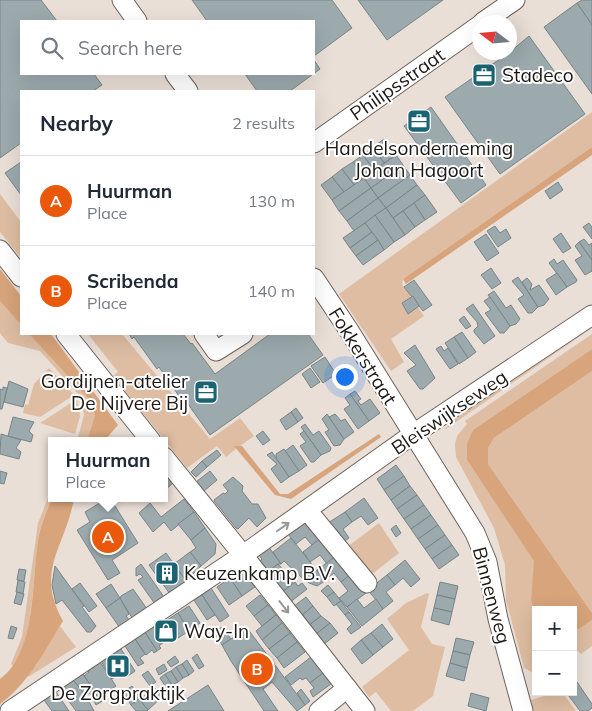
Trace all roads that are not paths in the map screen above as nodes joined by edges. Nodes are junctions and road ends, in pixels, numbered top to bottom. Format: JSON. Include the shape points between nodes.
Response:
{"nodes":[{"id":1,"x":122,"y":0,"type":"edge"},
{"id":2,"x":515,"y":0,"type":"edge"},
{"id":3,"x":493,"y":15,"type":"edge"},
{"id":4,"x":136,"y":20,"type":"edge"},
{"id":5,"x":472,"y":31,"type":"edge"},
{"id":6,"x":176,"y":75,"type":"edge"},
{"id":7,"x":187,"y":90,"type":"edge"},
{"id":8,"x":315,"y":142,"type":"edge"},
{"id":9,"x":0,"y":250,"type":"edge"},
{"id":10,"x":20,"y":276,"type":"edge"},
{"id":11,"x":315,"y":284,"type":"edge"},
{"id":12,"x":592,"y":315,"type":"edge"},
{"id":13,"x":67,"y":335,"type":"edge"},
{"id":14,"x":205,"y":335,"type":"edge"},
{"id":15,"x":241,"y":335,"type":"edge"},
{"id":16,"x":412,"y":435,"type":"junction"},
{"id":17,"x":148,"y":437,"type":"edge"},
{"id":18,"x":168,"y":463,"type":"edge"},
{"id":19,"x":307,"y":510,"type":"junction"},
{"id":20,"x":243,"y":554,"type":"junction"},
{"id":21,"x":367,"y":583,"type":"dead end"},
{"id":22,"x":347,"y":688,"type":"junction"},
{"id":23,"x":10,"y":711,"type":"edge"},
{"id":24,"x":319,"y":711,"type":"edge"},
{"id":25,"x":365,"y":711,"type":"edge"},
{"id":26,"x":523,"y":711,"type":"edge"}],
"edges":[{"from":1,"to":4,"type":"street"},
{"from":2,"to":3,"type":"street"},
{"from":5,"to":8,"type":"street","name":"Philipsstraat"},
{"from":6,"to":7,"type":"street"},
{"from":9,"to":10,"type":"street"},
{"from":11,"to":16,"type":"street","name":"Fokkerstraat","via":[[348,329]]},
{"from":12,"to":16,"type":"street","name":"Bleiswijkseweg"},
{"from":13,"to":17,"type":"street"},
{"from":14,"to":15,"type":"street","via":[[216,351]]},
{"from":16,"to":19,"type":"street","name":"Bleiswijkseweg"},
{"from":16,"to":26,"type":"street","name":"Binnenweg","via":[[475,534],[488,562],[498,619]]},
{"from":18,"to":20,"type":"street"},
{"from":20,"to":19,"type":"street","name":"Bleiswijkseweg","one_way":true},
{"from":19,"to":21,"type":"street"},
{"from":20,"to":22,"type":"street","one_way":true},
{"from":20,"to":23,"type":"street","name":"Bleiswijkseweg"},
{"from":22,"to":24,"type":"street"},
{"from":22,"to":25,"type":"street"}]}
